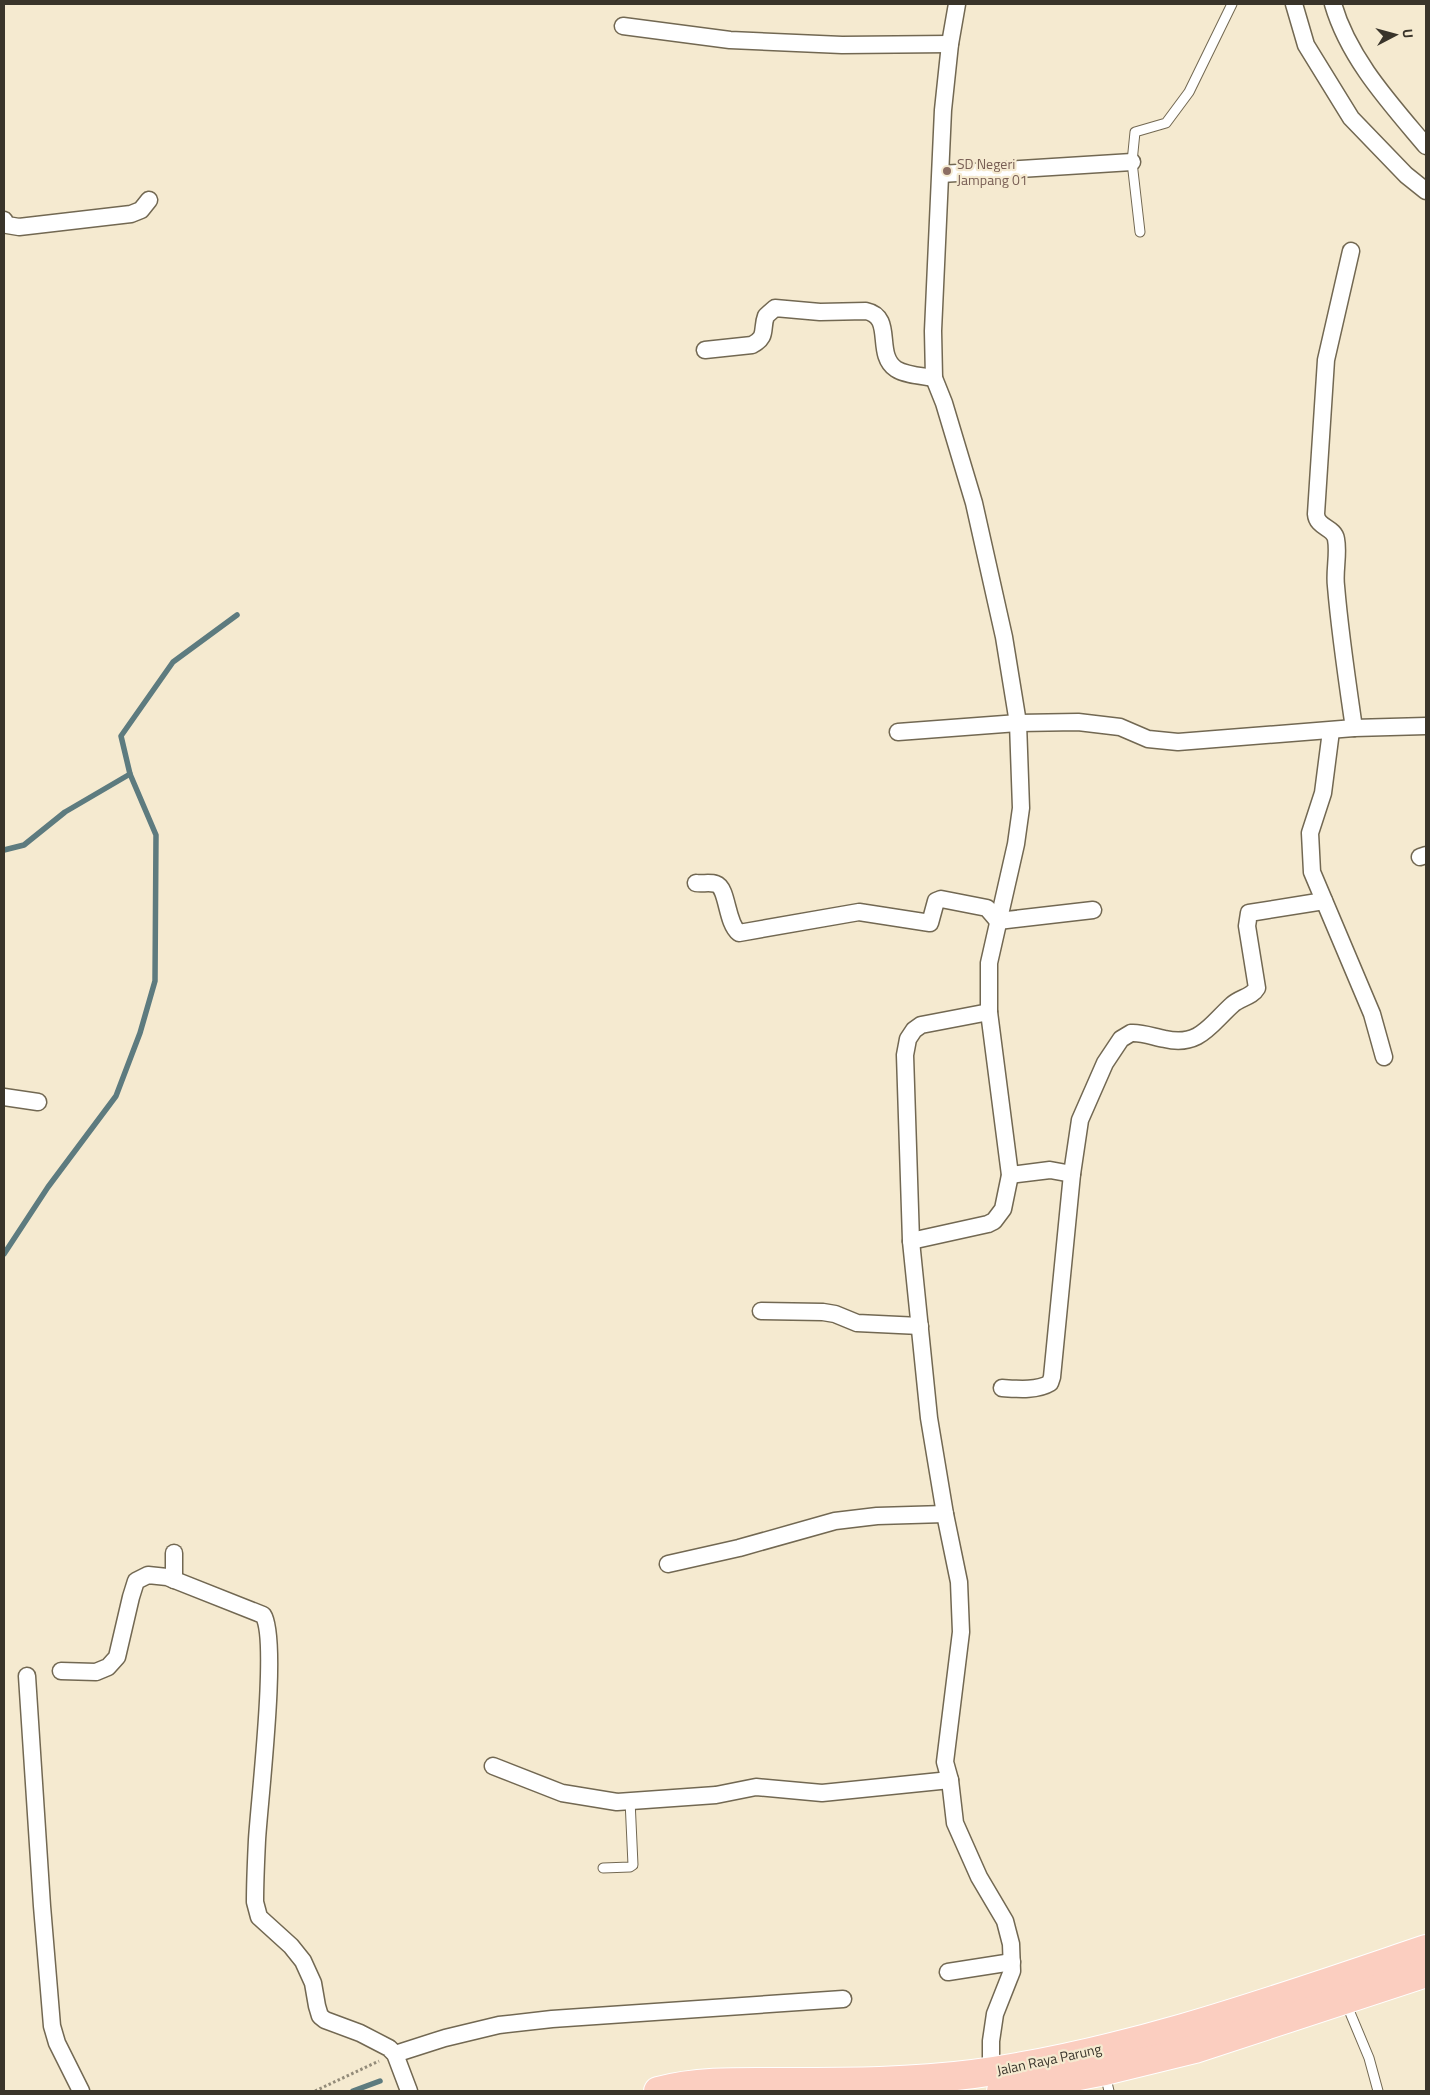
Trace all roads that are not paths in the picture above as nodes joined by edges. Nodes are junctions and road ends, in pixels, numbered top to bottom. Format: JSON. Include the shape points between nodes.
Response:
{"nodes":[{"id":1,"x":957,"y":4,"type":"edge"},
{"id":2,"x":1232,"y":4,"type":"edge"},
{"id":3,"x":1294,"y":4,"type":"edge"},
{"id":4,"x":1333,"y":4,"type":"edge"},
{"id":5,"x":623,"y":26,"type":"dead end"},
{"id":6,"x":950,"y":44,"type":"junction"},
{"id":7,"x":1426,"y":146,"type":"edge"},
{"id":8,"x":1132,"y":162,"type":"junction"},
{"id":9,"x":941,"y":174,"type":"junction"},
{"id":10,"x":1426,"y":191,"type":"edge"},
{"id":11,"x":149,"y":200,"type":"dead end"},
{"id":12,"x":4,"y":220,"type":"edge"},
{"id":13,"x":1140,"y":232,"type":"dead end"},
{"id":14,"x":1351,"y":251,"type":"dead end"},
{"id":15,"x":705,"y":350,"type":"dead end"},
{"id":16,"x":934,"y":378,"type":"junction"},
{"id":17,"x":1018,"y":723,"type":"junction"},
{"id":18,"x":1426,"y":726,"type":"edge"},
{"id":19,"x":1354,"y":728,"type":"junction"},
{"id":20,"x":1331,"y":731,"type":"junction"},
{"id":21,"x":898,"y":732,"type":"dead end"},
{"id":22,"x":696,"y":883,"type":"dead end"},
{"id":23,"x":1324,"y":901,"type":"junction"},
{"id":24,"x":1093,"y":910,"type":"dead end"},
{"id":25,"x":998,"y":921,"type":"junction"},
{"id":26,"x":989,"y":1012,"type":"junction"},
{"id":27,"x":1384,"y":1057,"type":"dead end"},
{"id":28,"x":4,"y":1097,"type":"edge"},
{"id":29,"x":38,"y":1102,"type":"dead end"},
{"id":30,"x":1072,"y":1174,"type":"junction"},
{"id":31,"x":1010,"y":1175,"type":"junction"},
{"id":32,"x":911,"y":1241,"type":"junction"},
{"id":33,"x":761,"y":1311,"type":"dead end"},
{"id":34,"x":920,"y":1326,"type":"junction"},
{"id":35,"x":1002,"y":1388,"type":"dead end"},
{"id":36,"x":944,"y":1514,"type":"junction"},
{"id":37,"x":174,"y":1553,"type":"dead end"},
{"id":38,"x":668,"y":1564,"type":"dead end"},
{"id":39,"x":174,"y":1580,"type":"junction"},
{"id":40,"x":62,"y":1671,"type":"dead end"},
{"id":41,"x":27,"y":1676,"type":"dead end"},
{"id":42,"x":493,"y":1766,"type":"dead end"},
{"id":43,"x":950,"y":1780,"type":"junction"},
{"id":44,"x":630,"y":1800,"type":"junction"},
{"id":45,"x":603,"y":1868,"type":"dead end"},
{"id":46,"x":1426,"y":1949,"type":"edge"},
{"id":47,"x":1012,"y":1966,"type":"junction"},
{"id":48,"x":948,"y":1972,"type":"dead end"},
{"id":49,"x":1426,"y":1972,"type":"edge"},
{"id":50,"x":842,"y":1999,"type":"dead end"},
{"id":51,"x":1345,"y":2000,"type":"junction"},
{"id":52,"x":396,"y":2054,"type":"junction"},
{"id":53,"x":1104,"y":2067,"type":"edge"},
{"id":54,"x":1015,"y":2080,"type":"edge"},
{"id":55,"x":406,"y":2084,"type":"edge"},
{"id":56,"x":906,"y":2086,"type":"edge"},
{"id":57,"x":82,"y":2091,"type":"edge"},
{"id":58,"x":658,"y":2091,"type":"edge"},
{"id":59,"x":1378,"y":2091,"type":"edge"}],
"edges":[{"from":1,"to":6,"type":"street"},
{"from":2,"to":8,"type":"lane","via":[[1189,92],[1166,124],[1135,132]]},
{"from":3,"to":10,"type":"street","via":[[1306,44],[1351,118]]},
{"from":4,"to":7,"type":"street","via":[[1353,49],[1385,97]]},
{"from":5,"to":6,"type":"street","via":[[730,40],[842,45]]},
{"from":6,"to":9,"type":"street"},
{"from":8,"to":9,"type":"street"},
{"from":8,"to":13,"type":"lane"},
{"from":9,"to":16,"type":"street","via":[[933,331]]},
{"from":11,"to":12,"type":"street","via":[[141,210],[122,215],[19,227]]},
{"from":14,"to":19,"type":"street","via":[[1326,360],[1316,514],[1320,525],[1334,533],[1337,541],[1335,579],[1339,623]]},
{"from":15,"to":16,"type":"street","via":[[757,343],[763,337],[766,316],[775,308],[820,312],[866,311],[881,321],[884,349],[897,370]]},
{"from":16,"to":17,"type":"street","via":[[974,503],[1004,637]]},
{"from":17,"to":20,"type":"street","via":[[1106,724],[1148,739],[1171,742]]},
{"from":17,"to":21,"type":"street"},
{"from":17,"to":25,"type":"street","via":[[1021,808]]},
{"from":18,"to":19,"type":"street"},
{"from":19,"to":20,"type":"street"},
{"from":20,"to":23,"type":"street","via":[[1323,792],[1310,833],[1312,872]]},
{"from":22,"to":25,"type":"street","via":[[721,887],[728,915],[739,933],[859,912],[930,923],[936,901],[941,898],[987,908]]},
{"from":23,"to":27,"type":"street","via":[[1372,1014]]},
{"from":23,"to":30,"type":"street","via":[[1250,913],[1247,926],[1257,988],[1236,1001],[1197,1038],[1170,1040],[1135,1033],[1121,1039],[1105,1063],[1080,1120]]},
{"from":24,"to":25,"type":"street"},
{"from":25,"to":26,"type":"street","via":[[990,963]]},
{"from":26,"to":31,"type":"street"},
{"from":26,"to":32,"type":"street","via":[[921,1025],[908,1039],[905,1090]]},
{"from":28,"to":29,"type":"street"},
{"from":30,"to":31,"type":"street","via":[[1050,1170]]},
{"from":30,"to":35,"type":"street","via":[[1050,1383],[1028,1388]]},
{"from":31,"to":32,"type":"street","via":[[1003,1209],[994,1221]]},
{"from":32,"to":34,"type":"street"},
{"from":33,"to":34,"type":"street","via":[[823,1312],[857,1323]]},
{"from":34,"to":36,"type":"street","via":[[929,1418]]},
{"from":36,"to":38,"type":"street","via":[[835,1521]]},
{"from":36,"to":43,"type":"street","via":[[959,1582],[961,1632],[945,1762]]},
{"from":37,"to":39,"type":"street"},
{"from":39,"to":40,"type":"street","via":[[148,1575],[136,1581],[117,1656],[108,1667],[96,1672]]},
{"from":39,"to":52,"type":"street","via":[[257,1611],[267,1620],[268,1693],[257,1842],[256,1910],[303,1961],[310,1973],[323,2018],[360,2032]]},
{"from":41,"to":57,"type":"street","via":[[52,2026],[56,2043]]},
{"from":42,"to":44,"type":"street","via":[[562,1793],[616,1802]]},
{"from":43,"to":44,"type":"street","via":[[822,1793],[756,1787],[716,1795]]},
{"from":43,"to":47,"type":"street","via":[[955,1823],[979,1877],[1005,1921]]},
{"from":44,"to":45,"type":"lane","via":[[633,1865]]},
{"from":46,"to":53,"type":"highway","name":"Jalan Raya Parung","via":[[1203,2022]]},
{"from":47,"to":48,"type":"street"},
{"from":47,"to":54,"type":"street","via":[[995,2014],[991,2041]]},
{"from":49,"to":51,"type":"highway","name":"Jalan Raya Parung"},
{"from":50,"to":52,"type":"street","via":[[499,2025]]},
{"from":51,"to":53,"type":"highway","name":"Jalan Raya Parung","via":[[1195,2049]]},
{"from":51,"to":59,"type":"lane","via":[[1369,2058]]},
{"from":52,"to":55,"type":"street"},
{"from":53,"to":54,"type":"highway","name":"Jalan Raya Parung"},
{"from":54,"to":56,"type":"highway","name":"Jalan Raya Parung"},
{"from":56,"to":58,"type":"highway","name":"Jalan Raya Parung","via":[[718,2082]]}]}
